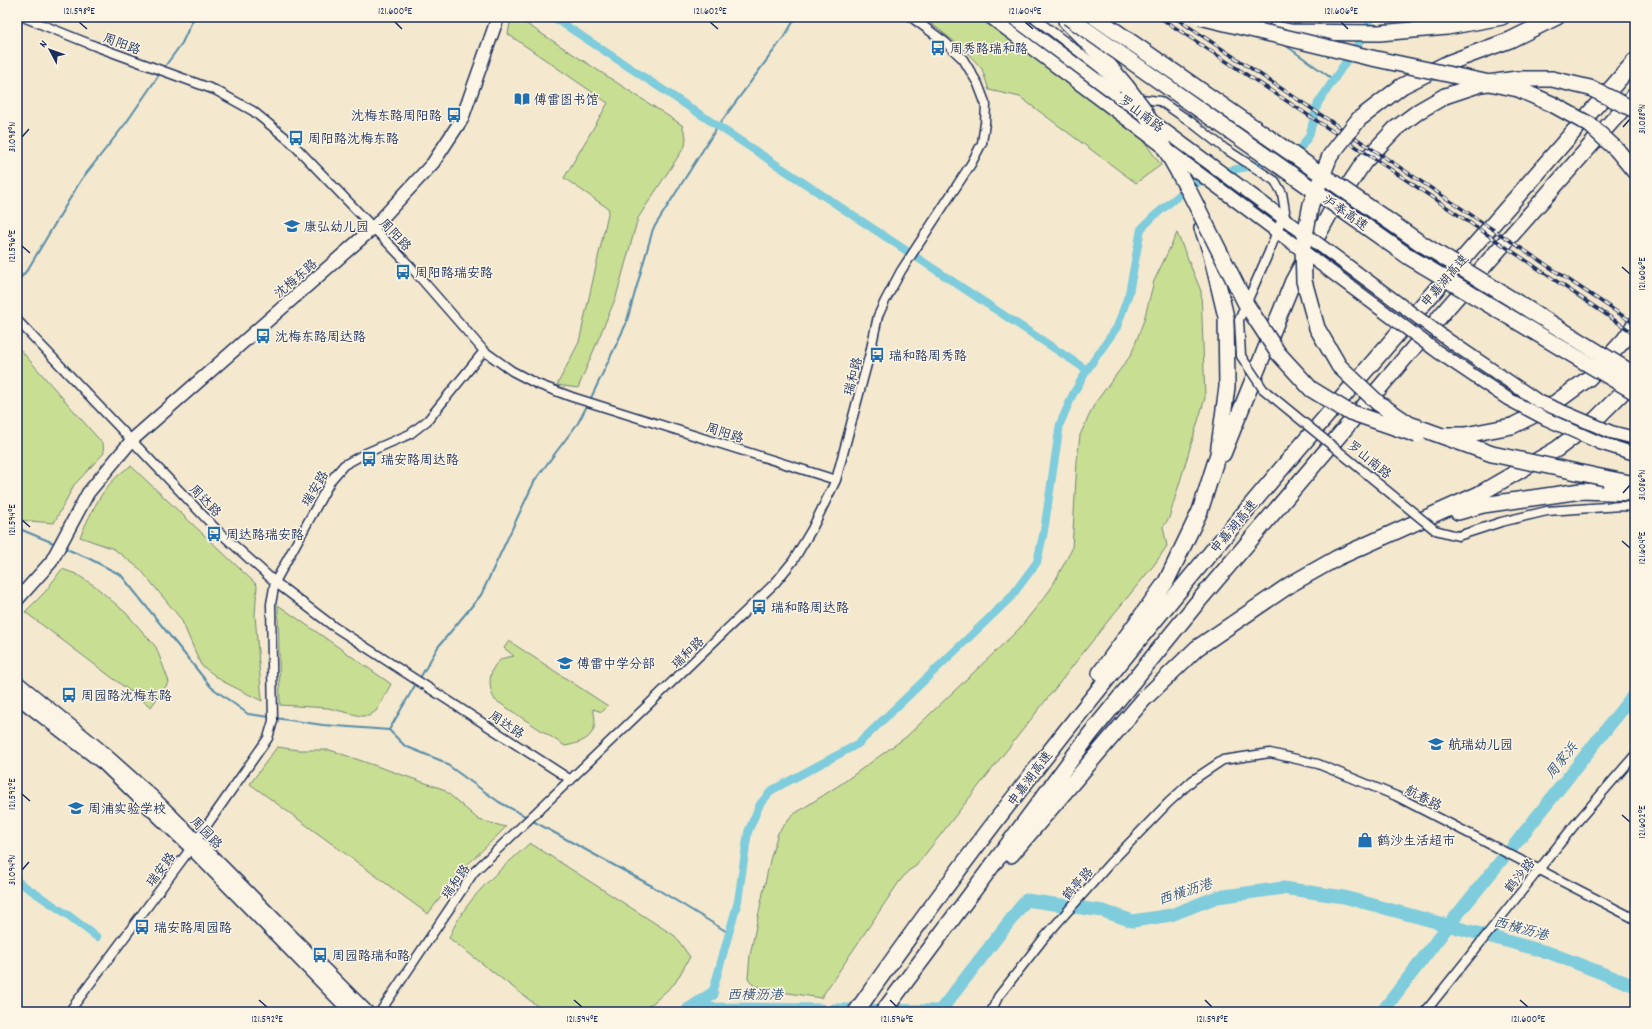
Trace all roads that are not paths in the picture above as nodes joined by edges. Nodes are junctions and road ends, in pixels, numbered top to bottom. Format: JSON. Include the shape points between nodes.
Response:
{"nodes":[{"id":1,"x":24,"y":17,"type":"edge"},
{"id":2,"x":498,"y":17,"type":"edge"},
{"id":3,"x":911,"y":17,"type":"edge"},
{"id":4,"x":990,"y":17,"type":"edge"},
{"id":5,"x":1012,"y":17,"type":"edge"},
{"id":6,"x":1033,"y":17,"type":"edge"},
{"id":7,"x":1062,"y":17,"type":"edge"},
{"id":8,"x":1068,"y":17,"type":"edge"},
{"id":9,"x":1095,"y":17,"type":"edge"},
{"id":10,"x":1200,"y":17,"type":"edge"},
{"id":11,"x":1210,"y":17,"type":"edge"},
{"id":12,"x":1502,"y":17,"type":"edge"},
{"id":13,"x":1557,"y":17,"type":"edge"},
{"id":14,"x":1635,"y":61,"type":"edge"},
{"id":15,"x":1635,"y":95,"type":"edge"},
{"id":16,"x":1635,"y":110,"type":"edge"},
{"id":17,"x":1635,"y":172,"type":"edge"},
{"id":18,"x":1190,"y":193,"type":"junction"},
{"id":19,"x":373,"y":228,"type":"junction"},
{"id":20,"x":17,"y":320,"type":"edge"},
{"id":21,"x":1635,"y":324,"type":"edge"},
{"id":22,"x":484,"y":350,"type":"junction"},
{"id":23,"x":1635,"y":375,"type":"edge"},
{"id":24,"x":1635,"y":392,"type":"edge"},
{"id":25,"x":1635,"y":438,"type":"edge"},
{"id":26,"x":132,"y":440,"type":"junction"},
{"id":27,"x":1635,"y":454,"type":"edge"},
{"id":28,"x":836,"y":480,"type":"junction"},
{"id":29,"x":1635,"y":484,"type":"edge"},
{"id":30,"x":1635,"y":493,"type":"edge"},
{"id":31,"x":1635,"y":507,"type":"edge"},
{"id":32,"x":1200,"y":511,"type":"junction"},
{"id":33,"x":1388,"y":536,"type":"junction"},
{"id":34,"x":275,"y":582,"type":"junction"},
{"id":35,"x":17,"y":600,"type":"edge"},
{"id":36,"x":17,"y":682,"type":"edge"},
{"id":37,"x":17,"y":697,"type":"edge"},
{"id":38,"x":1635,"y":755,"type":"edge"},
{"id":39,"x":571,"y":780,"type":"junction"},
{"id":40,"x":1192,"y":780,"type":"joint"},
{"id":41,"x":193,"y":844,"type":"junction"},
{"id":42,"x":1539,"y":869,"type":"junction"},
{"id":43,"x":1635,"y":919,"type":"edge"},
{"id":44,"x":894,"y":957,"type":"junction"},
{"id":45,"x":914,"y":970,"type":"junction"},
{"id":46,"x":69,"y":1012,"type":"edge"},
{"id":47,"x":351,"y":1012,"type":"edge"},
{"id":48,"x":367,"y":1012,"type":"edge"},
{"id":49,"x":380,"y":1012,"type":"edge"},
{"id":50,"x":856,"y":1012,"type":"edge"},
{"id":51,"x":883,"y":1012,"type":"edge"},
{"id":52,"x":991,"y":1012,"type":"edge"},
{"id":53,"x":1425,"y":1012,"type":"edge"}],
"edges":[{"from":1,"to":19,"type":"street","name":"周阳路","via":[[95,46],[180,76],[234,100],[274,126]]},
{"from":2,"to":19,"type":"street","name":"沈梅东路","via":[[462,120],[433,163]]},
{"from":3,"to":28,"type":"street","name":"瑞和路","via":[[963,59],[978,84],[986,105],[982,143],[901,271],[878,316]]},
{"from":4,"to":27,"type":"street","name":"罗山南路","bridge":true,"via":[[1445,356],[1508,399],[1600,443]]},
{"from":5,"to":25,"type":"street","name":"罗山南路","bridge":true,"via":[[1450,342],[1538,401],[1611,432]]},
{"from":6,"to":31,"type":"street","name":"罗山南路","bridge":true,"via":[[1101,69],[1120,90],[1141,99],[1160,101],[1224,148],[1275,181],[1282,193],[1285,211],[1270,252],[1239,320],[1241,356],[1263,390],[1434,530],[1458,536],[1547,511]]},
{"from":7,"to":18,"type":"highway","bridge":true,"via":[[1100,55],[1142,107]]},
{"from":8,"to":24,"type":"highway","name":"沪奉高速","bridge":true,"via":[[1410,257]]},
{"from":9,"to":23,"type":"highway","name":"沪奉高速","bridge":true,"via":[[1419,242]]},
{"from":10,"to":17,"type":"highway","bridge":true,"via":[[1518,90],[1552,104],[1590,125],[1617,150]]},
{"from":11,"to":12,"type":"highway","bridge":true,"via":[[1292,32],[1379,33],[1447,27]]},
{"from":13,"to":29,"type":"highway","bridge":true,"via":[[1510,40],[1448,63],[1402,86],[1359,120],[1330,156],[1311,204],[1303,246],[1304,281],[1317,328],[1339,366],[1378,403],[1409,424],[1492,454]]},
{"from":14,"to":44,"type":"highway","name":"申嘉湖高速","via":[[1248,507],[1072,722]]},
{"from":15,"to":45,"type":"highway","name":"申嘉湖高速","via":[[1449,306],[1196,604],[1091,733]]},
{"from":16,"to":32,"type":"highway","bridge":true,"via":[[1590,88],[1552,79],[1517,79],[1480,84],[1445,96],[1395,129],[1364,162],[1329,215],[1290,289]]},
{"from":18,"to":21,"type":"highway","bridge":true,"via":[[1246,304],[1278,353],[1311,389],[1347,411],[1417,435],[1465,435],[1512,426],[1548,408],[1589,378],[1625,339]]},
{"from":18,"to":32,"type":"highway","bridge":true,"via":[[1210,250],[1226,317],[1227,387],[1218,454]]},
{"from":19,"to":22,"type":"street","name":"周阳路"},
{"from":19,"to":26,"type":"street","name":"沈梅东路"},
{"from":20,"to":26,"type":"street","name":"周达路"},
{"from":22,"to":28,"type":"street","name":"周阳路","via":[[512,371],[572,397]]},
{"from":22,"to":34,"type":"street","name":"瑞安路","via":[[428,420],[410,434],[344,465],[331,480]]},
{"from":23,"to":33,"type":"highway","via":[[1624,391],[1596,420],[1557,449],[1479,494]]},
{"from":26,"to":34,"type":"street","name":"周达路","via":[[217,530]]},
{"from":26,"to":35,"type":"street","name":"沈梅东路","via":[[88,493],[51,562]]},
{"from":28,"to":39,"type":"street","name":"瑞和路","via":[[794,561],[775,583]]},
{"from":30,"to":33,"type":"highway","via":[[1581,491],[1483,505]]},
{"from":32,"to":44,"type":"highway","via":[[1166,582]]},
{"from":33,"to":45,"type":"highway","via":[[1337,558],[1291,584],[1197,648],[1144,699]]},
{"from":34,"to":39,"type":"street","name":"周达路","via":[[333,626]]},
{"from":34,"to":41,"type":"street","name":"瑞安路","via":[[271,604],[273,722],[268,738]]},
{"from":36,"to":41,"type":"street","name":"周园路","via":[[154,797]]},
{"from":37,"to":41,"type":"street","name":"周园路","via":[[104,764]]},
{"from":38,"to":42,"type":"street","name":"鹤沙路"},
{"from":39,"to":49,"type":"street","name":"瑞和路","via":[[474,872]]},
{"from":40,"to":42,"type":"street","name":"航春路","via":[[1223,760],[1270,753],[1318,764],[1396,796]]},
{"from":40,"to":52,"type":"street","name":"鹤亭路","via":[[1168,802],[1062,917],[998,997]]},
{"from":41,"to":46,"type":"street","name":"瑞安路"},
{"from":41,"to":47,"type":"street","name":"周园路"},
{"from":41,"to":48,"type":"street","name":"周园路"},
{"from":42,"to":43,"type":"street","name":"航春路"},
{"from":42,"to":53,"type":"street","name":"鹤沙路"},
{"from":44,"to":50,"type":"highway","name":"申嘉湖高速"},
{"from":45,"to":51,"type":"highway","name":"申嘉湖高速"}]}
